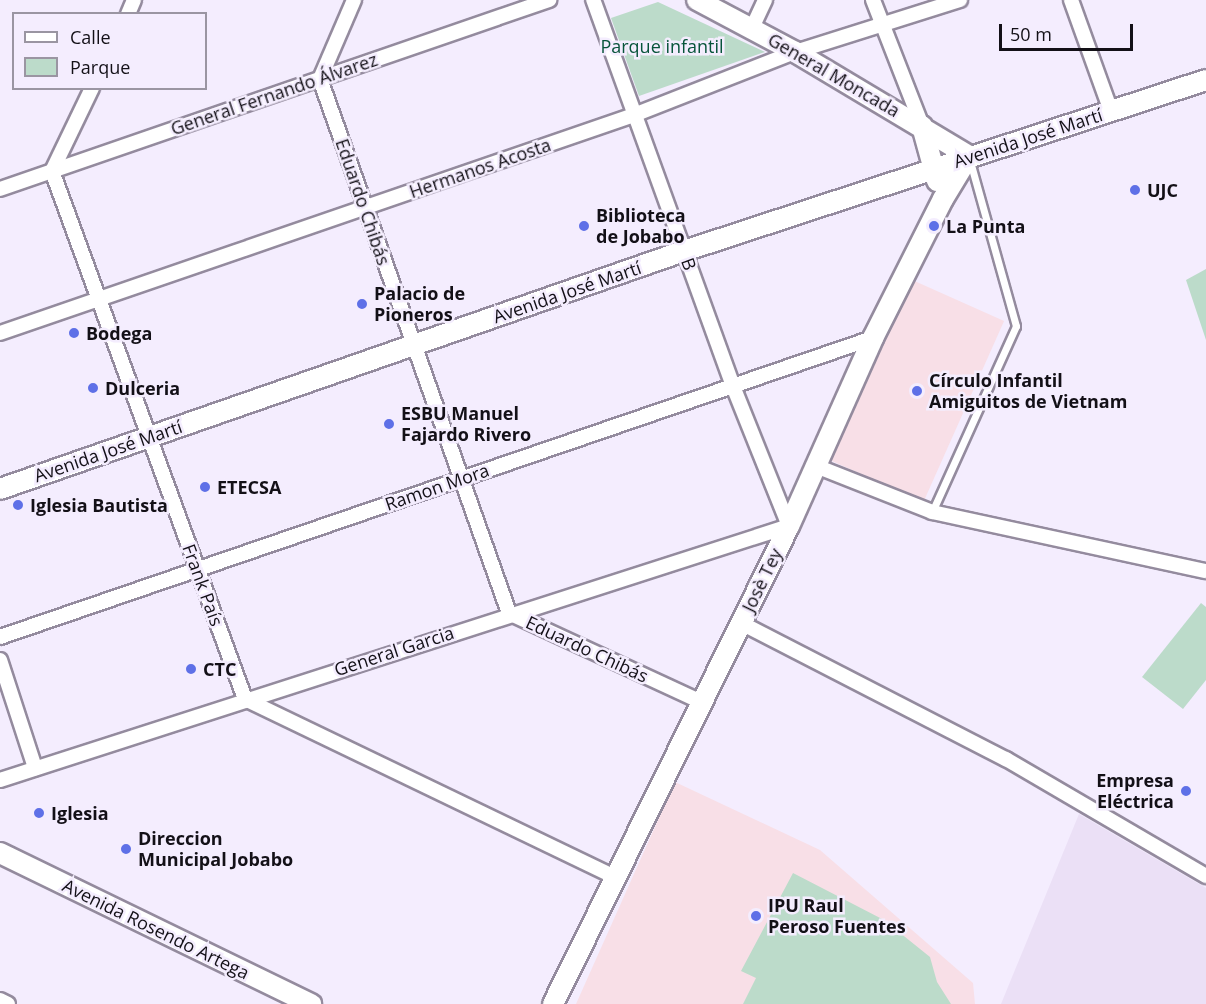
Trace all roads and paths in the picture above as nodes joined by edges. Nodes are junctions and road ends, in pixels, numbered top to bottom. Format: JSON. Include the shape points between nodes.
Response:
{"nodes":[{"id":1,"x":354,"y":0,"type":"edge"},
{"id":2,"x":549,"y":0,"type":"edge"},
{"id":3,"x":593,"y":0,"type":"edge"},
{"id":4,"x":697,"y":0,"type":"edge"},
{"id":5,"x":765,"y":0,"type":"edge"},
{"id":6,"x":873,"y":0,"type":"edge"},
{"id":7,"x":960,"y":0,"type":"edge"},
{"id":8,"x":1071,"y":0,"type":"edge"},
{"id":9,"x":881,"y":25,"type":"junction"},
{"id":10,"x":752,"y":28,"type":"junction"},
{"id":11,"x":795,"y":52,"type":"junction"},
{"id":12,"x":320,"y":79,"type":"junction"},
{"id":13,"x":1206,"y":80,"type":"edge"},
{"id":14,"x":91,"y":90,"type":"edge"},
{"id":15,"x":1111,"y":111,"type":"junction"},
{"id":16,"x":634,"y":115,"type":"junction"},
{"id":17,"x":922,"y":126,"type":"junction"},
{"id":18,"x":969,"y":156,"type":"junction"},
{"id":19,"x":933,"y":169,"type":"junction"},
{"id":20,"x":52,"y":171,"type":"junction"},
{"id":21,"x":0,"y":189,"type":"edge"},
{"id":22,"x":943,"y":199,"type":"junction"},
{"id":23,"x":365,"y":207,"type":"junction"},
{"id":24,"x":684,"y":251,"type":"junction"},
{"id":25,"x":99,"y":299,"type":"junction"},
{"id":26,"x":0,"y":333,"type":"edge"},
{"id":27,"x":873,"y":338,"type":"junction"},
{"id":28,"x":414,"y":345,"type":"junction"},
{"id":29,"x":733,"y":386,"type":"junction"},
{"id":30,"x":149,"y":437,"type":"junction"},
{"id":31,"x":816,"y":466,"type":"junction"},
{"id":32,"x":461,"y":479,"type":"junction"},
{"id":33,"x":0,"y":489,"type":"edge"},
{"id":34,"x":932,"y":512,"type":"junction"},
{"id":35,"x":789,"y":526,"type":"junction"},
{"id":36,"x":198,"y":569,"type":"junction"},
{"id":37,"x":1206,"y":571,"type":"edge"},
{"id":38,"x":509,"y":613,"type":"junction"},
{"id":39,"x":741,"y":623,"type":"junction"},
{"id":40,"x":0,"y":637,"type":"edge"},
{"id":41,"x":0,"y":660,"type":"edge"},
{"id":42,"x":245,"y":699,"type":"junction"},
{"id":43,"x":702,"y":702,"type":"junction"},
{"id":44,"x":34,"y":768,"type":"junction"},
{"id":45,"x":0,"y":780,"type":"edge"},
{"id":46,"x":0,"y":853,"type":"edge"},
{"id":47,"x":1206,"y":876,"type":"edge"},
{"id":48,"x":615,"y":877,"type":"junction"},
{"id":49,"x":0,"y":1000,"type":"edge"},
{"id":50,"x":8,"y":1004,"type":"edge"},
{"id":51,"x":311,"y":1004,"type":"edge"},
{"id":52,"x":553,"y":1004,"type":"edge"}],
"edges":[{"from":1,"to":12,"type":"street"},
{"from":2,"to":12,"type":"street","name":"General Fernando Álvarez"},
{"from":3,"to":16,"type":"street","name":"B"},
{"from":4,"to":10,"type":"main road","name":"General Moncada"},
{"from":5,"to":10,"type":"street"},
{"from":6,"to":9,"type":"street"},
{"from":7,"to":9,"type":"street","name":"Hermanos Acosta"},
{"from":8,"to":15,"type":"street"},
{"from":9,"to":11,"type":"street","name":"Hermanos Acosta"},
{"from":9,"to":17,"type":"street"},
{"from":10,"to":11,"type":"main road","name":"General Moncada"},
{"from":11,"to":16,"type":"street","name":"Hermanos Acosta"},
{"from":11,"to":17,"type":"main road","name":"General Moncada"},
{"from":12,"to":20,"type":"street","name":"General Fernando Álvarez"},
{"from":12,"to":23,"type":"street","name":"Eduardo Chibás"},
{"from":13,"to":15,"type":"main road","name":"Avenida José Martí"},
{"from":14,"to":20,"type":"street"},
{"from":15,"to":18,"type":"main road","name":"Avenida José Martí"},
{"from":16,"to":23,"type":"street","name":"Hermanos Acosta"},
{"from":16,"to":24,"type":"street","name":"B"},
{"from":17,"to":18,"type":"main road","name":"General Moncada"},
{"from":17,"to":19,"type":"main road"},
{"from":18,"to":19,"type":"main road","name":"Avenida José Martí"},
{"from":18,"to":22,"type":"main road","name":"Josè Tey"},
{"from":18,"to":34,"type":"lane","via":[[1017,326]]},
{"from":19,"to":22,"type":"main road"},
{"from":19,"to":24,"type":"main road","name":"Avenida José Martí"},
{"from":20,"to":21,"type":"street","name":"General Fernando Álvarez"},
{"from":20,"to":25,"type":"street","name":"Frank País"},
{"from":22,"to":27,"type":"main road","name":"Josè Tey"},
{"from":23,"to":25,"type":"street","name":"Hermanos Acosta"},
{"from":23,"to":28,"type":"street","name":"Eduardo Chibás"},
{"from":24,"to":28,"type":"main road","name":"Avenida José Martí"},
{"from":24,"to":29,"type":"street","name":"B"},
{"from":25,"to":26,"type":"street","name":"Hermanos Acosta"},
{"from":25,"to":30,"type":"street","name":"Frank País"},
{"from":27,"to":29,"type":"street","name":"Ramon Mora"},
{"from":27,"to":31,"type":"main road","name":"Josè Tey"},
{"from":28,"to":30,"type":"main road","name":"Avenida José Martí"},
{"from":28,"to":32,"type":"street","name":"Eduardo Chibás"},
{"from":29,"to":32,"type":"street","name":"Ramon Mora"},
{"from":29,"to":35,"type":"street","name":"B"},
{"from":30,"to":33,"type":"main road","name":"Avenida José Martí"},
{"from":30,"to":36,"type":"street","name":"Frank País"},
{"from":31,"to":34,"type":"street"},
{"from":31,"to":35,"type":"main road","name":"Josè Tey"},
{"from":32,"to":36,"type":"street","name":"Ramon Mora"},
{"from":32,"to":38,"type":"street","name":"Eduardo Chibás"},
{"from":34,"to":37,"type":"street"},
{"from":35,"to":38,"type":"street","name":"General Garcia"},
{"from":35,"to":39,"type":"main road","name":"Josè Tey"},
{"from":36,"to":40,"type":"street","name":"Ramon Mora"},
{"from":36,"to":42,"type":"street","name":"Frank País"},
{"from":38,"to":42,"type":"street","name":"General Garcia"},
{"from":38,"to":43,"type":"street","name":"Eduardo Chibás"},
{"from":39,"to":43,"type":"main road","name":"Josè Tey"},
{"from":39,"to":47,"type":"street","via":[[1006,759]]},
{"from":41,"to":44,"type":"street"},
{"from":42,"to":44,"type":"street","name":"General Garcia"},
{"from":42,"to":48,"type":"street"},
{"from":43,"to":48,"type":"main road","name":"Josè Tey"},
{"from":44,"to":45,"type":"street","name":"General Garcia"},
{"from":46,"to":51,"type":"main road","name":"Avenida Rosendo Artega"},
{"from":48,"to":52,"type":"main road","name":"Josè Tey"},
{"from":49,"to":50,"type":"street"}]}
